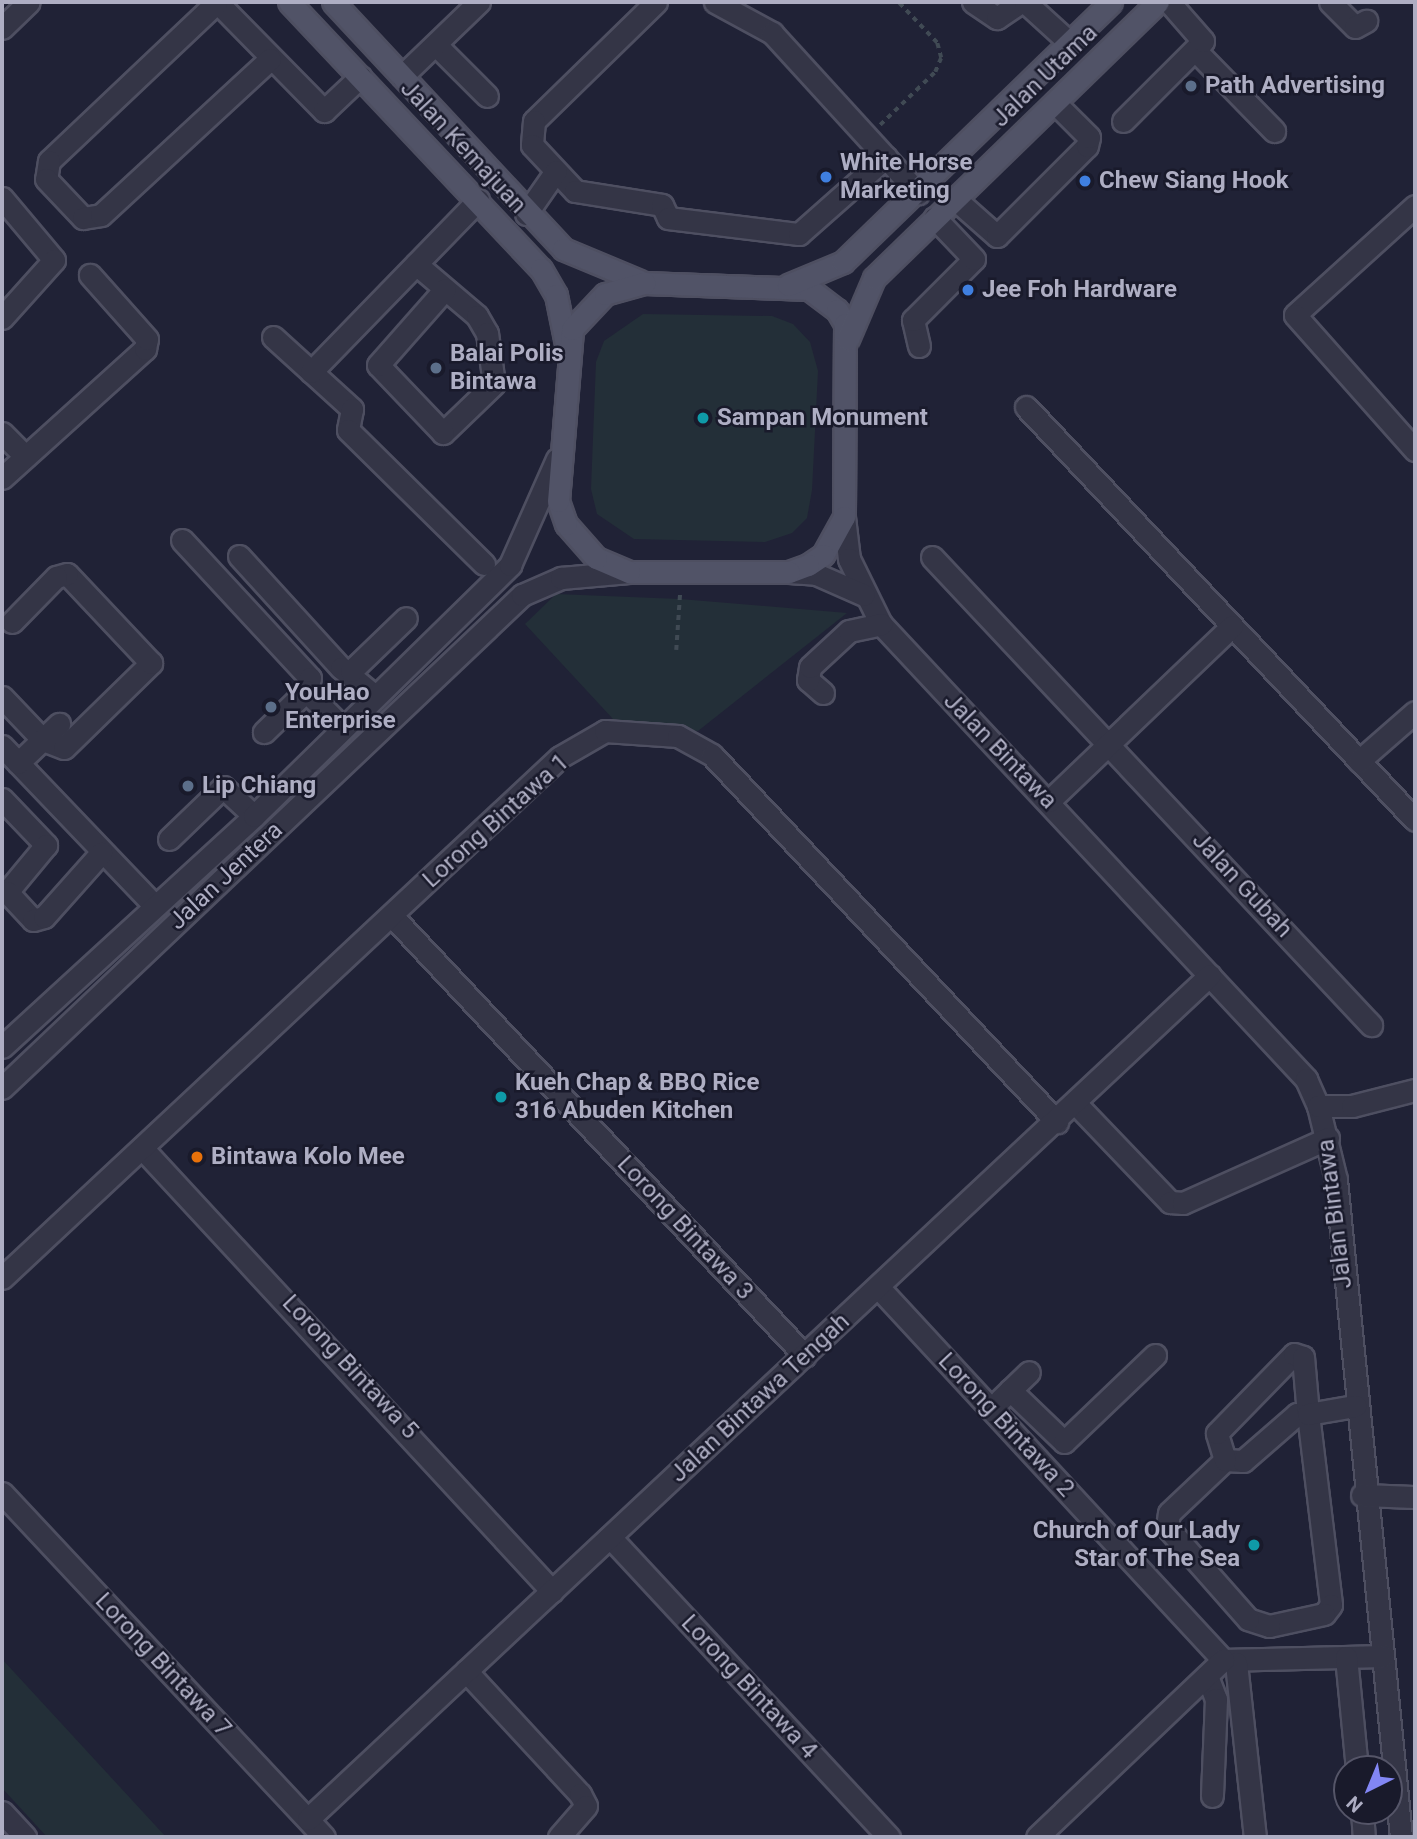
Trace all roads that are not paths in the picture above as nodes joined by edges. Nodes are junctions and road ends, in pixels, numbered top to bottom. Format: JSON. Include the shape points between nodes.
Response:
{"nodes":[{"id":1,"x":29,"y":2,"type":"edge"},
{"id":2,"x":217,"y":2,"type":"edge"},
{"id":3,"x":289,"y":2,"type":"edge"},
{"id":4,"x":333,"y":2,"type":"edge"},
{"id":5,"x":479,"y":2,"type":"edge"},
{"id":6,"x":656,"y":2,"type":"edge"},
{"id":7,"x":715,"y":2,"type":"edge"},
{"id":8,"x":973,"y":2,"type":"edge"},
{"id":9,"x":1023,"y":2,"type":"edge"},
{"id":10,"x":1111,"y":2,"type":"edge"},
{"id":11,"x":1158,"y":2,"type":"edge"},
{"id":12,"x":1169,"y":2,"type":"edge"},
{"id":13,"x":1330,"y":2,"type":"edge"},
{"id":14,"x":1366,"y":21,"type":"dead end"},
{"id":15,"x":2,"y":28,"type":"edge"},
{"id":16,"x":1069,"y":42,"type":"junction"},
{"id":17,"x":436,"y":45,"type":"junction"},
{"id":18,"x":1196,"y":51,"type":"junction"},
{"id":19,"x":270,"y":59,"type":"junction"},
{"id":20,"x":402,"y":76,"type":"junction"},
{"id":21,"x":360,"y":77,"type":"junction"},
{"id":22,"x":487,"y":96,"type":"dead end"},
{"id":23,"x":1055,"y":103,"type":"junction"},
{"id":24,"x":1123,"y":121,"type":"dead end"},
{"id":25,"x":1274,"y":131,"type":"dead end"},
{"id":26,"x":886,"y":157,"type":"junction"},
{"id":27,"x":556,"y":171,"type":"junction"},
{"id":28,"x":918,"y":193,"type":"junction"},
{"id":29,"x":2,"y":198,"type":"edge"},
{"id":30,"x":955,"y":199,"type":"junction"},
{"id":31,"x":478,"y":200,"type":"junction"},
{"id":32,"x":1415,"y":206,"type":"edge"},
{"id":33,"x":526,"y":214,"type":"junction"},
{"id":34,"x":936,"y":218,"type":"junction"},
{"id":35,"x":416,"y":264,"type":"junction"},
{"id":36,"x":90,"y":275,"type":"dead end"},
{"id":37,"x":645,"y":283,"type":"junction"},
{"id":38,"x":779,"y":288,"type":"junction"},
{"id":39,"x":445,"y":289,"type":"junction"},
{"id":40,"x":2,"y":318,"type":"edge"},
{"id":41,"x":273,"y":338,"type":"dead end"},
{"id":42,"x":567,"y":346,"type":"junction"},
{"id":43,"x":919,"y":346,"type":"dead end"},
{"id":44,"x":844,"y":351,"type":"junction"},
{"id":45,"x":311,"y":372,"type":"junction"},
{"id":46,"x":1026,"y":407,"type":"dead end"},
{"id":47,"x":2,"y":433,"type":"edge"},
{"id":48,"x":561,"y":449,"type":"junction"},
{"id":49,"x":1415,"y":450,"type":"edge"},
{"id":50,"x":25,"y":456,"type":"junction"},
{"id":51,"x":2,"y":478,"type":"edge"},
{"id":52,"x":844,"y":517,"type":"junction"},
{"id":53,"x":182,"y":540,"type":"dead end"},
{"id":54,"x":239,"y":556,"type":"dead end"},
{"id":55,"x":932,"y":557,"type":"dead end"},
{"id":56,"x":484,"y":564,"type":"dead end"},
{"id":57,"x":629,"y":572,"type":"junction"},
{"id":58,"x":789,"y":572,"type":"junction"},
{"id":59,"x":864,"y":595,"type":"junction"},
{"id":60,"x":406,"y":618,"type":"dead end"},
{"id":61,"x":12,"y":622,"type":"dead end"},
{"id":62,"x":881,"y":624,"type":"junction"},
{"id":63,"x":1232,"y":626,"type":"junction"},
{"id":64,"x":351,"y":671,"type":"junction"},
{"id":65,"x":306,"y":691,"type":"junction"},
{"id":66,"x":822,"y":693,"type":"dead end"},
{"id":67,"x":375,"y":696,"type":"junction"},
{"id":68,"x":2,"y":697,"type":"edge"},
{"id":69,"x":1415,"y":712,"type":"edge"},
{"id":70,"x":59,"y":724,"type":"dead end"},
{"id":71,"x":342,"y":727,"type":"junction"},
{"id":72,"x":264,"y":732,"type":"dead end"},
{"id":73,"x":43,"y":740,"type":"junction"},
{"id":74,"x":1110,"y":746,"type":"junction"},
{"id":75,"x":2,"y":747,"type":"edge"},
{"id":76,"x":1359,"y":761,"type":"junction"},
{"id":77,"x":18,"y":763,"type":"junction"},
{"id":78,"x":2,"y":799,"type":"edge"},
{"id":79,"x":1049,"y":802,"type":"junction"},
{"id":80,"x":254,"y":816,"type":"junction"},
{"id":81,"x":1415,"y":820,"type":"edge"},
{"id":82,"x":169,"y":839,"type":"dead end"},
{"id":83,"x":101,"y":853,"type":"junction"},
{"id":84,"x":155,"y":906,"type":"junction"},
{"id":85,"x":392,"y":916,"type":"junction"},
{"id":86,"x":1210,"y":975,"type":"junction"},
{"id":87,"x":1371,"y":1025,"type":"dead end"},
{"id":88,"x":2,"y":1047,"type":"edge"},
{"id":89,"x":2,"y":1088,"type":"edge"},
{"id":90,"x":1415,"y":1090,"type":"edge"},
{"id":91,"x":1076,"y":1104,"type":"junction"},
{"id":92,"x":1318,"y":1106,"type":"junction"},
{"id":93,"x":1057,"y":1122,"type":"junction"},
{"id":94,"x":1328,"y":1138,"type":"junction"},
{"id":95,"x":142,"y":1148,"type":"junction"},
{"id":96,"x":2,"y":1278,"type":"edge"},
{"id":97,"x":878,"y":1288,"type":"junction"},
{"id":98,"x":1155,"y":1355,"type":"dead end"},
{"id":99,"x":805,"y":1356,"type":"junction"},
{"id":100,"x":1029,"y":1372,"type":"dead end"},
{"id":101,"x":1010,"y":1390,"type":"junction"},
{"id":102,"x":1355,"y":1406,"type":"junction"},
{"id":103,"x":991,"y":1409,"type":"junction"},
{"id":104,"x":1308,"y":1414,"type":"junction"},
{"id":105,"x":1225,"y":1460,"type":"junction"},
{"id":106,"x":2,"y":1493,"type":"edge"},
{"id":107,"x":1362,"y":1495,"type":"junction"},
{"id":108,"x":1415,"y":1497,"type":"edge"},
{"id":109,"x":610,"y":1537,"type":"junction"},
{"id":110,"x":552,"y":1591,"type":"junction"},
{"id":111,"x":1383,"y":1656,"type":"junction"},
{"id":112,"x":1346,"y":1657,"type":"junction"},
{"id":113,"x":1230,"y":1662,"type":"junction"},
{"id":114,"x":466,"y":1671,"type":"junction"},
{"id":115,"x":1207,"y":1676,"type":"junction"},
{"id":116,"x":1356,"y":1755,"type":"edge"},
{"id":117,"x":1212,"y":1796,"type":"dead end"},
{"id":118,"x":2,"y":1812,"type":"edge"},
{"id":119,"x":307,"y":1819,"type":"junction"},
{"id":120,"x":25,"y":1837,"type":"edge"},
{"id":121,"x":324,"y":1837,"type":"edge"},
{"id":122,"x":559,"y":1837,"type":"edge"},
{"id":123,"x":889,"y":1837,"type":"edge"},
{"id":124,"x":1037,"y":1837,"type":"edge"},
{"id":125,"x":1255,"y":1837,"type":"edge"},
{"id":126,"x":1401,"y":1837,"type":"edge"}],
"edges":[{"from":1,"to":15,"type":"street"},
{"from":2,"to":19,"type":"street"},
{"from":2,"to":19,"type":"street","via":[[48,161],[46,179],[83,218],[101,215]]},
{"from":3,"to":21,"type":"main road","name":"Jalan Kemajuan"},
{"from":4,"to":20,"type":"main road","name":"Jalan Kemajuan"},
{"from":5,"to":17,"type":"street"},
{"from":6,"to":27,"type":"street","via":[[534,121],[532,145]]},
{"from":7,"to":26,"type":"street","via":[[772,33]]},
{"from":8,"to":9,"type":"street","via":[[997,18]]},
{"from":9,"to":16,"type":"street"},
{"from":10,"to":16,"type":"main road","name":"Jalan Utama"},
{"from":11,"to":23,"type":"main road","name":"Jalan Utama"},
{"from":12,"to":18,"type":"street","via":[[1199,31],[1203,41]]},
{"from":13,"to":14,"type":"street","via":[[1354,27]]},
{"from":16,"to":28,"type":"main road","name":"Jalan Utama"},
{"from":17,"to":20,"type":"street"},
{"from":17,"to":22,"type":"street"},
{"from":18,"to":24,"type":"street"},
{"from":18,"to":25,"type":"street"},
{"from":19,"to":21,"type":"street","via":[[324,111]]},
{"from":20,"to":33,"type":"main road","name":"Jalan Kemajuan"},
{"from":21,"to":31,"type":"main road","name":"Jalan Kemajuan"},
{"from":23,"to":30,"type":"main road","name":"Jalan Utama"},
{"from":23,"to":30,"type":"street","via":[[1089,137],[1087,146],[1007,227],[994,237]]},
{"from":26,"to":27,"type":"street","via":[[799,234],[668,218],[662,205],[575,191]]},
{"from":26,"to":28,"type":"street"},
{"from":27,"to":33,"type":"street"},
{"from":28,"to":38,"type":"main road","name":"Jalan Utama","via":[[843,262]]},
{"from":29,"to":40,"type":"street","via":[[54,260]]},
{"from":30,"to":34,"type":"main road","name":"Jalan Utama"},
{"from":31,"to":35,"type":"street"},
{"from":31,"to":42,"type":"main road","name":"Jalan Kemajuan","via":[[541,269],[556,295]]},
{"from":32,"to":49,"type":"street","via":[[1295,315]]},
{"from":33,"to":37,"type":"main road","name":"Jalan Kemajuan","via":[[563,249]]},
{"from":34,"to":43,"type":"street","via":[[974,258],[913,320]]},
{"from":34,"to":44,"type":"main road","name":"Jalan Utama","via":[[874,278]]},
{"from":35,"to":39,"type":"street"},
{"from":35,"to":45,"type":"street"},
{"from":36,"to":50,"type":"street","via":[[148,339],[145,349]]},
{"from":37,"to":38,"type":"main road"},
{"from":37,"to":42,"type":"main road","via":[[605,294],[572,329]]},
{"from":38,"to":44,"type":"main road","via":[[809,289],[831,301],[845,324]]},
{"from":39,"to":39,"type":"street","via":[[484,325],[494,377],[443,433],[378,365]]},
{"from":41,"to":45,"type":"street"},
{"from":42,"to":48,"type":"main road"},
{"from":44,"to":52,"type":"main road"},
{"from":45,"to":56,"type":"street","via":[[352,409],[348,430],[357,440]]},
{"from":46,"to":63,"type":"street"},
{"from":47,"to":50,"type":"street"},
{"from":48,"to":57,"type":"main road","via":[[558,501],[566,524],[596,558]]},
{"from":48,"to":67,"type":"street","name":"Jalan Jentera","via":[[510,565]]},
{"from":50,"to":51,"type":"street"},
{"from":52,"to":58,"type":"main road","via":[[823,555]]},
{"from":52,"to":59,"type":"street","name":"Jalan Bintawa","via":[[849,559]]},
{"from":53,"to":65,"type":"street","via":[[304,669]]},
{"from":54,"to":64,"type":"street","via":[[341,668]]},
{"from":55,"to":74,"type":"street","name":"Jalan Gubah"},
{"from":57,"to":58,"type":"main road"},
{"from":57,"to":89,"type":"street","name":"Jalan Jentera","via":[[561,578],[522,596]]},
{"from":58,"to":59,"type":"street","via":[[816,574]]},
{"from":59,"to":62,"type":"street","name":"Jalan Bintawa"},
{"from":60,"to":64,"type":"street"},
{"from":61,"to":73,"type":"street","via":[[56,577],[67,574],[151,663],[64,748]]},
{"from":62,"to":66,"type":"street","via":[[849,631],[810,667],[808,680]]},
{"from":62,"to":79,"type":"street","name":"Jalan Bintawa"},
{"from":63,"to":74,"type":"street"},
{"from":63,"to":76,"type":"street"},
{"from":64,"to":67,"type":"street"},
{"from":65,"to":71,"type":"street"},
{"from":65,"to":72,"type":"street"},
{"from":67,"to":71,"type":"street","name":"Jalan Jentera"},
{"from":68,"to":73,"type":"street"},
{"from":69,"to":76,"type":"street"},
{"from":70,"to":73,"type":"street"},
{"from":71,"to":80,"type":"street","name":"Jalan Jentera"},
{"from":73,"to":77,"type":"street"},
{"from":74,"to":79,"type":"street"},
{"from":74,"to":87,"type":"street","name":"Jalan Gubah"},
{"from":75,"to":77,"type":"street"},
{"from":76,"to":81,"type":"street"},
{"from":77,"to":83,"type":"street"},
{"from":78,"to":83,"type":"street","via":[[46,845],[7,892],[33,920],[44,917]]},
{"from":79,"to":86,"type":"street","name":"Jalan Bintawa"},
{"from":80,"to":82,"type":"street","via":[[223,787]]},
{"from":80,"to":84,"type":"street","name":"Jalan Jentera"},
{"from":83,"to":84,"type":"street"},
{"from":84,"to":88,"type":"street","name":"Jalan Jentera"},
{"from":85,"to":93,"type":"street","name":"Lorong Bintawa 1","via":[[560,757],[605,731],[678,736],[712,755],[750,790]]},
{"from":85,"to":95,"type":"street","name":"Lorong Bintawa 1"},
{"from":85,"to":99,"type":"street","name":"Lorong Bintawa 3"},
{"from":86,"to":91,"type":"street","name":"Jalan Bintawa Tengah"},
{"from":86,"to":92,"type":"street","name":"Jalan Bintawa","via":[[1306,1079]]},
{"from":90,"to":92,"type":"street","via":[[1352,1105]]},
{"from":91,"to":93,"type":"street","name":"Jalan Bintawa Tengah"},
{"from":91,"to":94,"type":"street","via":[[1170,1202],[1183,1203]]},
{"from":92,"to":94,"type":"street","name":"Jalan Bintawa"},
{"from":93,"to":97,"type":"street","name":"Jalan Bintawa Tengah"},
{"from":94,"to":102,"type":"street","name":"Jalan Bintawa"},
{"from":95,"to":96,"type":"street","name":"Lorong Bintawa 1"},
{"from":95,"to":110,"type":"street","name":"Lorong Bintawa 5"},
{"from":97,"to":99,"type":"street","name":"Jalan Bintawa Tengah"},
{"from":97,"to":103,"type":"street","name":"Lorong Bintawa 2"},
{"from":98,"to":101,"type":"street","via":[[1064,1442]]},
{"from":99,"to":109,"type":"street","name":"Jalan Bintawa Tengah"},
{"from":100,"to":101,"type":"street"},
{"from":101,"to":103,"type":"street"},
{"from":102,"to":104,"type":"street"},
{"from":102,"to":107,"type":"street","name":"Jalan Bintawa"},
{"from":103,"to":113,"type":"street","name":"Lorong Bintawa 2"},
{"from":104,"to":105,"type":"street","via":[[1297,1414],[1242,1461]]},
{"from":104,"to":105,"type":"street","via":[[1298,1353],[1217,1433]]},
{"from":104,"to":105,"type":"street","via":[[1331,1605],[1324,1614],[1269,1626],[1248,1619],[1177,1544],[1167,1527],[1169,1513]]},
{"from":106,"to":119,"type":"street","name":"Lorong Bintawa 7"},
{"from":107,"to":108,"type":"street"},
{"from":107,"to":111,"type":"street","name":"Jalan Bintawa"},
{"from":109,"to":110,"type":"street","name":"Jalan Bintawa Tengah"},
{"from":109,"to":123,"type":"street","name":"Lorong Bintawa 4"},
{"from":110,"to":114,"type":"street","name":"Jalan Bintawa Tengah"},
{"from":111,"to":112,"type":"street"},
{"from":111,"to":126,"type":"street","name":"Jalan Bintawa"},
{"from":112,"to":113,"type":"street"},
{"from":112,"to":116,"type":"street"},
{"from":113,"to":115,"type":"street"},
{"from":113,"to":125,"type":"street"},
{"from":114,"to":119,"type":"street","name":"Jalan Bintawa Tengah"},
{"from":114,"to":122,"type":"street","via":[[586,1806]]},
{"from":115,"to":117,"type":"street","via":[[1216,1699]]},
{"from":115,"to":124,"type":"street"},
{"from":118,"to":120,"type":"street"},
{"from":119,"to":121,"type":"street","name":"Lorong Bintawa 7"}]}
